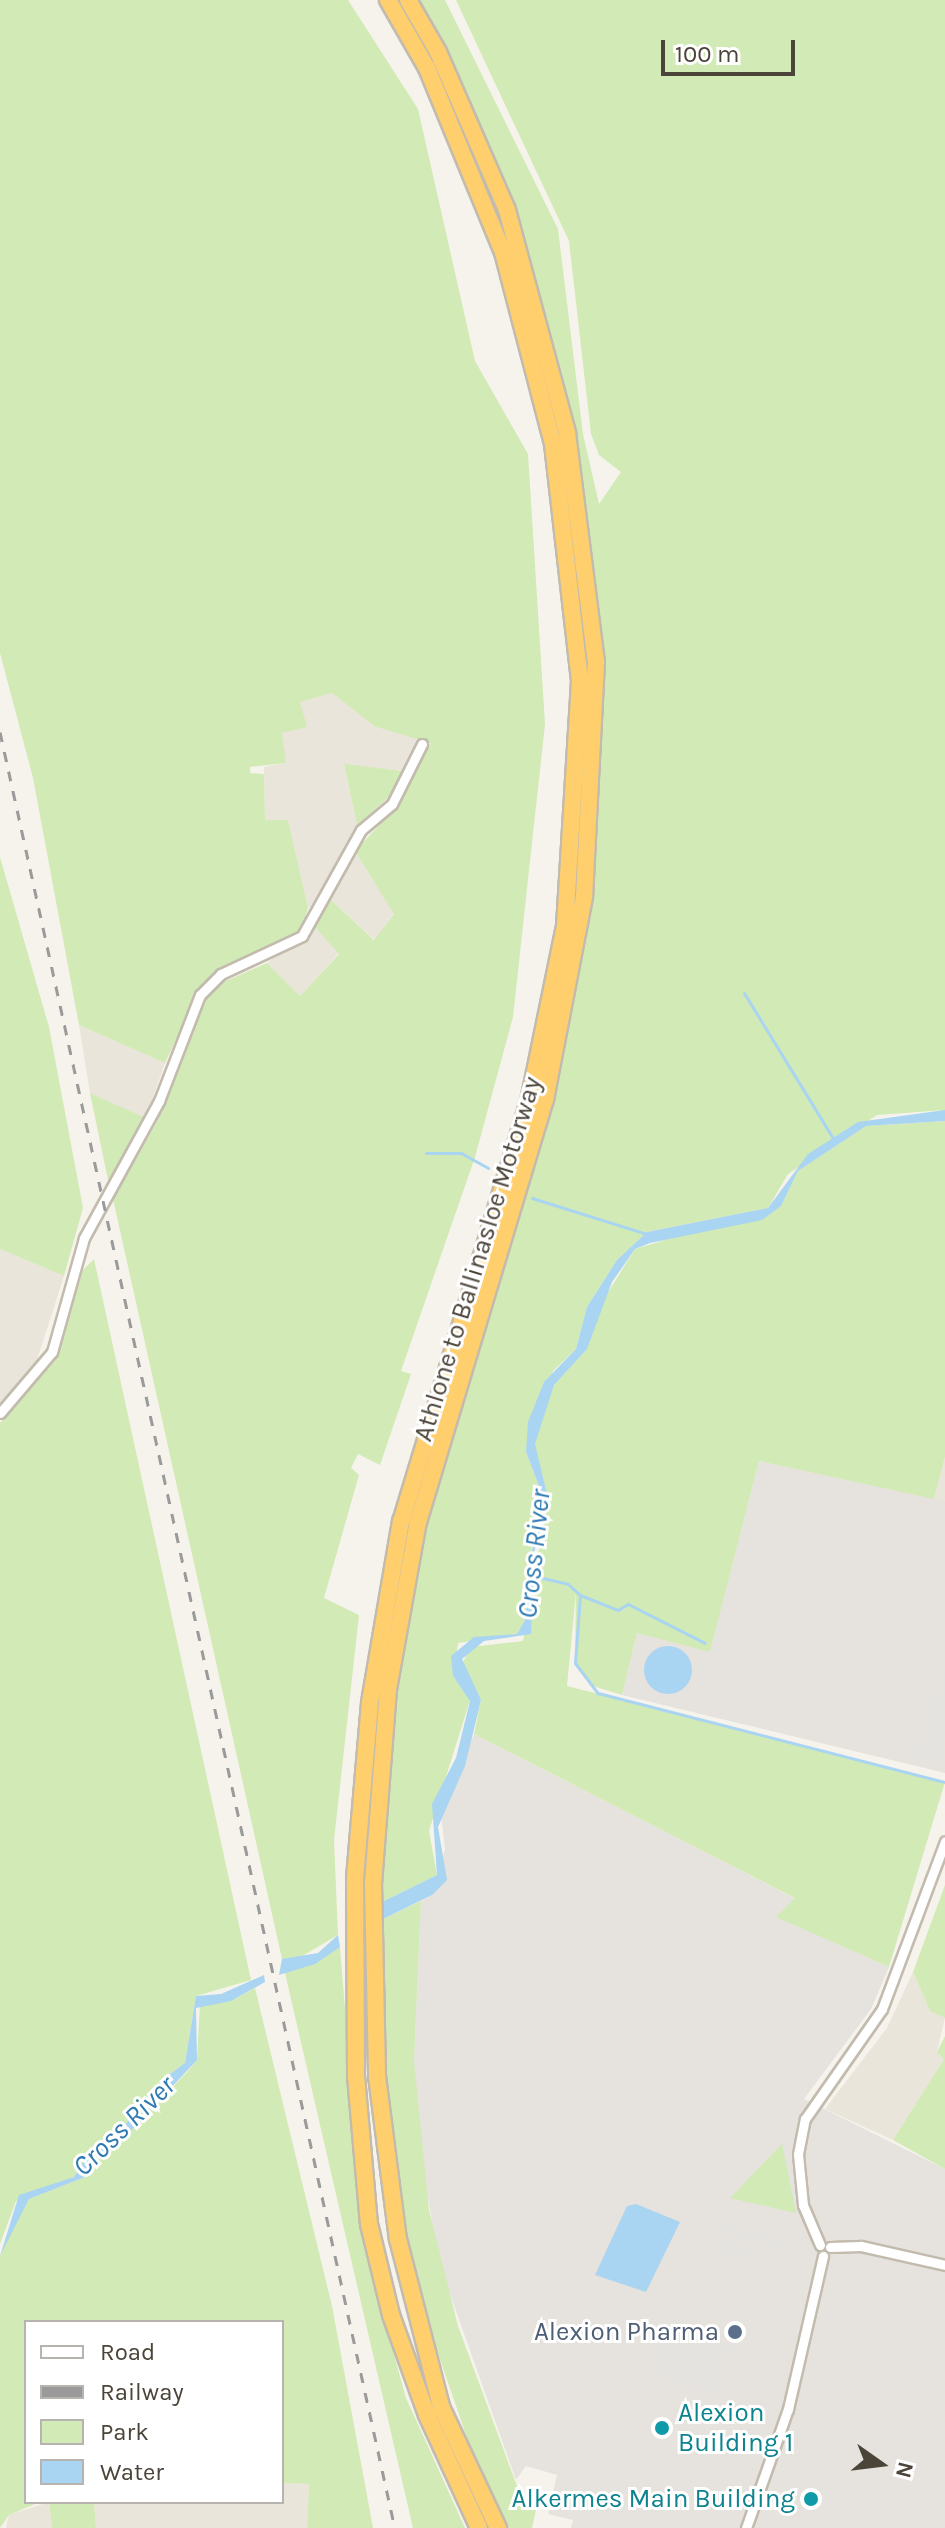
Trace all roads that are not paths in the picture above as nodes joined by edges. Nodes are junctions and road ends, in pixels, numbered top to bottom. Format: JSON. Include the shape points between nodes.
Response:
{"nodes":[{"id":1,"x":388,"y":0,"type":"edge"},
{"id":2,"x":408,"y":0,"type":"edge"},
{"id":3,"x":422,"y":744,"type":"dead end"},
{"id":4,"x":0,"y":1413,"type":"edge"},
{"id":5,"x":945,"y":1841,"type":"edge"},
{"id":6,"x":825,"y":2246,"type":"junction"},
{"id":7,"x":945,"y":2265,"type":"edge"},
{"id":8,"x":479,"y":2528,"type":"edge"},
{"id":9,"x":498,"y":2528,"type":"edge"},
{"id":10,"x":746,"y":2528,"type":"edge"}],
"edges":[{"from":1,"to":8,"type":"highway","name":"Athlone to Ballinasloe Motorway","via":[[427,68],[503,252],[553,444],[580,681],[565,926],[529,1101],[401,1521],[370,1703],[355,1878],[356,2076],[369,2224],[421,2401]]},
{"from":2,"to":9,"type":"highway","name":"Athlone to Ballinasloe Motorway","via":[[438,52],[507,210],[567,433],[596,661],[584,897],[545,1099],[418,1521],[388,1689],[373,1883],[377,2076],[398,2239],[441,2407]]},
{"from":3,"to":4,"type":"street","via":[[392,804],[354,841],[302,936],[221,974],[200,995],[159,1101],[84,1238],[52,1352]]},
{"from":5,"to":6,"type":"street","via":[[882,2009],[805,2119],[798,2154],[803,2205]]},
{"from":6,"to":7,"type":"street","via":[[861,2246]]},
{"from":6,"to":10,"type":"street","via":[[788,2409]]}]}
